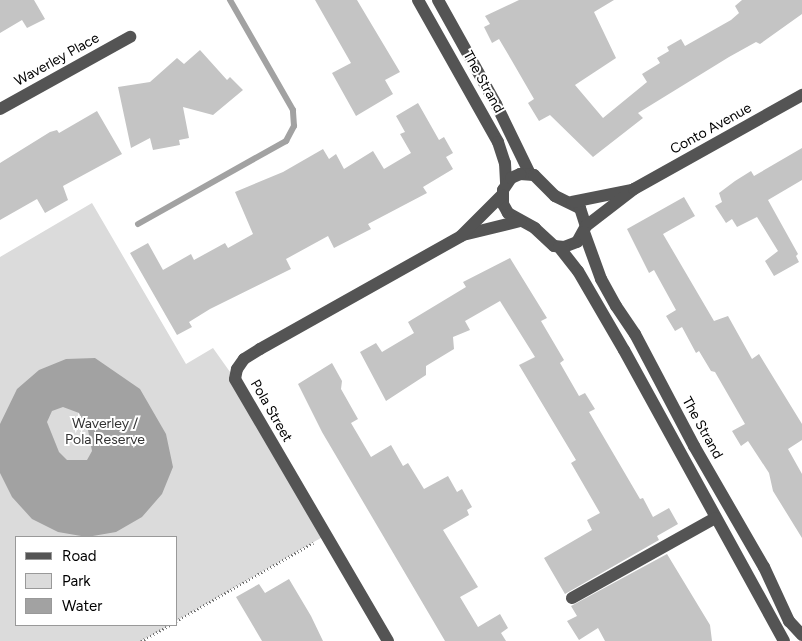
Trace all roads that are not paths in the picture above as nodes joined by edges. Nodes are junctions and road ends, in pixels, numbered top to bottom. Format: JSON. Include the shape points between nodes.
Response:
{"nodes":[{"id":1,"x":418,"y":0,"type":"edge"},
{"id":2,"x":438,"y":0,"type":"edge"},
{"id":3,"x":130,"y":38,"type":"dead end"},
{"id":4,"x":802,"y":95,"type":"edge"},
{"id":5,"x":0,"y":109,"type":"edge"},
{"id":6,"x":530,"y":174,"type":"junction"},
{"id":7,"x":504,"y":189,"type":"junction"},
{"id":8,"x":634,"y":190,"type":"junction"},
{"id":9,"x":572,"y":202,"type":"junction"},
{"id":10,"x":520,"y":221,"type":"junction"},
{"id":11,"x":585,"y":229,"type":"junction"},
{"id":12,"x":461,"y":236,"type":"junction"},
{"id":13,"x":559,"y":247,"type":"junction"},
{"id":14,"x":715,"y":518,"type":"junction"},
{"id":15,"x":572,"y":598,"type":"dead end"},
{"id":16,"x":802,"y":635,"type":"edge"},
{"id":17,"x":388,"y":641,"type":"edge"},
{"id":18,"x":784,"y":641,"type":"edge"}],
"edges":[{"from":1,"to":7,"type":"street","name":"The Strand","via":[[498,142],[505,163]]},
{"from":2,"to":6,"type":"street","name":"The Strand","via":[[496,104]]},
{"from":3,"to":5,"type":"street","name":"Waverley Place"},
{"from":4,"to":8,"type":"street","name":"Conto Avenue"},
{"from":6,"to":7,"type":"street","via":[[516,176]]},
{"from":6,"to":9,"type":"street","via":[[542,181],[555,196]]},
{"from":7,"to":10,"type":"street","via":[[508,213]]},
{"from":7,"to":12,"type":"street","name":"Pola Street"},
{"from":8,"to":9,"type":"street","name":"Conto Avenue"},
{"from":8,"to":11,"type":"street","name":"Conto Avenue"},
{"from":9,"to":11,"type":"street","name":"The Strand","via":[[583,212]]},
{"from":10,"to":12,"type":"street","name":"Pola Street"},
{"from":10,"to":13,"type":"street"},
{"from":11,"to":13,"type":"street","name":"Conto Avenue","via":[[573,245]]},
{"from":11,"to":16,"type":"street","name":"The Strand","via":[[601,279],[764,567],[788,621]]},
{"from":12,"to":17,"type":"street","name":"Pola Street","via":[[244,359],[235,379]]},
{"from":13,"to":14,"type":"street","via":[[578,271],[624,350]]},
{"from":14,"to":15,"type":"street"},
{"from":14,"to":18,"type":"street"}]}
